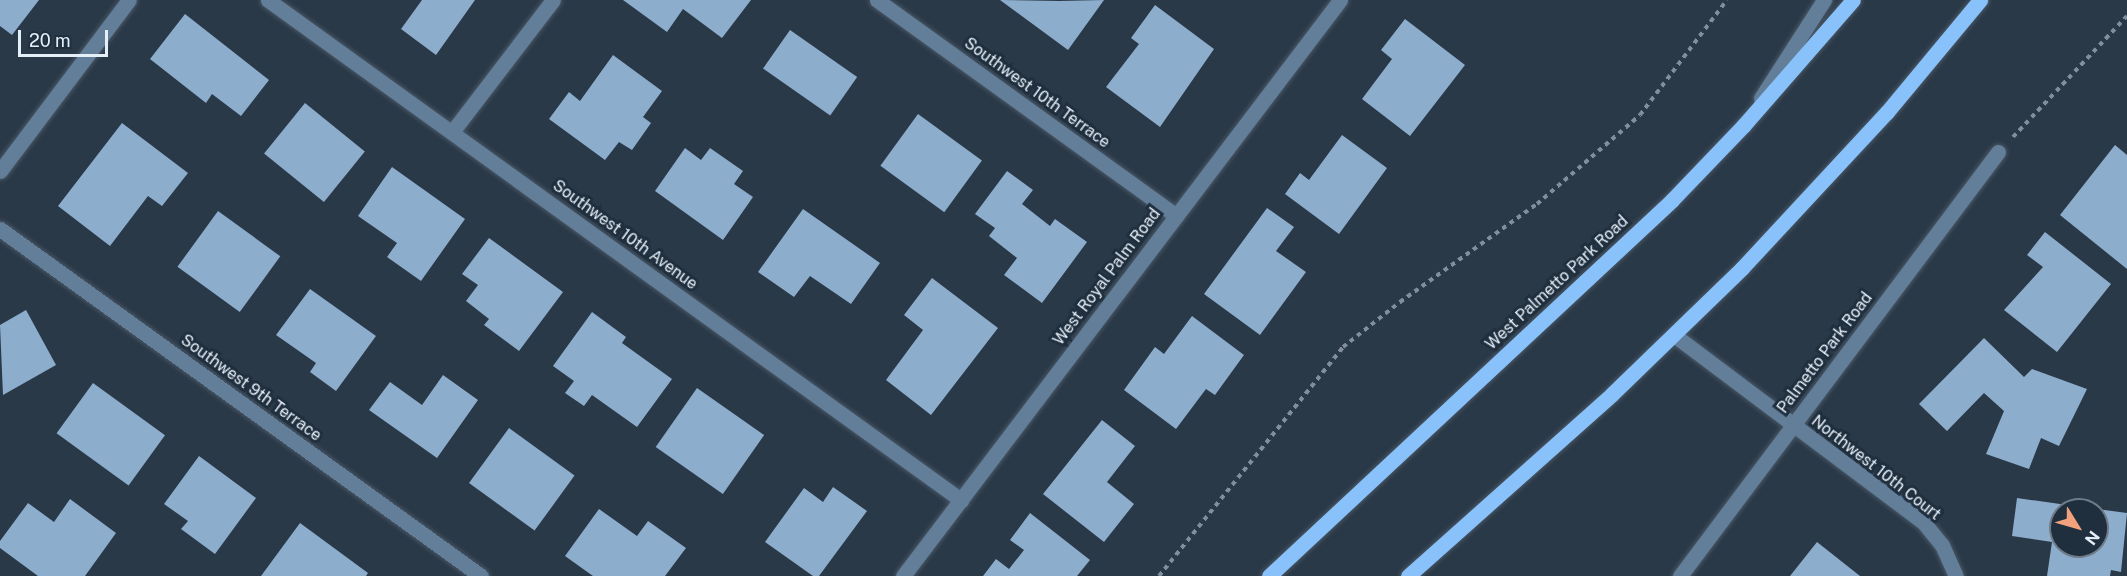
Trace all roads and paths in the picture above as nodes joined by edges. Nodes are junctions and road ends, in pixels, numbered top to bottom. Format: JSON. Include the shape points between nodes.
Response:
{"nodes":[{"id":1,"x":129,"y":0,"type":"edge"},
{"id":2,"x":268,"y":0,"type":"edge"},
{"id":3,"x":553,"y":0,"type":"edge"},
{"id":4,"x":877,"y":0,"type":"edge"},
{"id":5,"x":1340,"y":0,"type":"edge"},
{"id":6,"x":1727,"y":0,"type":"edge"},
{"id":7,"x":1824,"y":0,"type":"edge"},
{"id":8,"x":1853,"y":0,"type":"edge"},
{"id":9,"x":1980,"y":0,"type":"edge"},
{"id":10,"x":2127,"y":16,"type":"edge"},
{"id":11,"x":1743,"y":126,"type":"junction"},
{"id":12,"x":452,"y":132,"type":"junction"},
{"id":13,"x":1998,"y":152,"type":"joint"},
{"id":14,"x":0,"y":171,"type":"edge"},
{"id":15,"x":1176,"y":216,"type":"junction"},
{"id":16,"x":0,"y":229,"type":"edge"},
{"id":17,"x":1674,"y":335,"type":"junction"},
{"id":18,"x":1793,"y":426,"type":"junction"},
{"id":19,"x":960,"y":500,"type":"junction"},
{"id":20,"x":481,"y":576,"type":"edge"},
{"id":21,"x":903,"y":576,"type":"edge"},
{"id":22,"x":1159,"y":576,"type":"edge"},
{"id":23,"x":1269,"y":576,"type":"edge"},
{"id":24,"x":1408,"y":576,"type":"edge"},
{"id":25,"x":1680,"y":576,"type":"edge"},
{"id":26,"x":1956,"y":576,"type":"edge"}],
"edges":[{"from":1,"to":14,"type":"street"},
{"from":2,"to":12,"type":"street","name":"Southwest 10th Avenue"},
{"from":3,"to":12,"type":"street"},
{"from":4,"to":15,"type":"street","name":"Southwest 10th Terrace"},
{"from":5,"to":15,"type":"street","name":"West Royal Palm Road"},
{"from":6,"to":22,"type":"path","via":[[1640,115],[1537,204],[1343,348]]},
{"from":7,"to":11,"type":"street"},
{"from":8,"to":11,"type":"main road","name":"West Palmetto Park Road"},
{"from":9,"to":17,"type":"main road","via":[[1810,198]]},
{"from":10,"to":13,"type":"path"},
{"from":11,"to":23,"type":"main road","name":"West Palmetto Park Road","via":[[1605,264]]},
{"from":12,"to":19,"type":"street","name":"Southwest 10th Avenue"},
{"from":13,"to":18,"type":"street","name":"Palmetto Park Road"},
{"from":15,"to":19,"type":"street","name":"West Royal Palm Road"},
{"from":16,"to":20,"type":"street","name":"Southwest 9th Terrace"},
{"from":17,"to":18,"type":"street","name":"Northwest 10th Court"},
{"from":17,"to":24,"type":"main road"},
{"from":18,"to":25,"type":"street","name":"Palmetto Park Road"},
{"from":18,"to":26,"type":"street","name":"Northwest 10th Court","via":[[1924,524],[1942,545]]},
{"from":19,"to":21,"type":"street","name":"West Royal Palm Road"}]}
